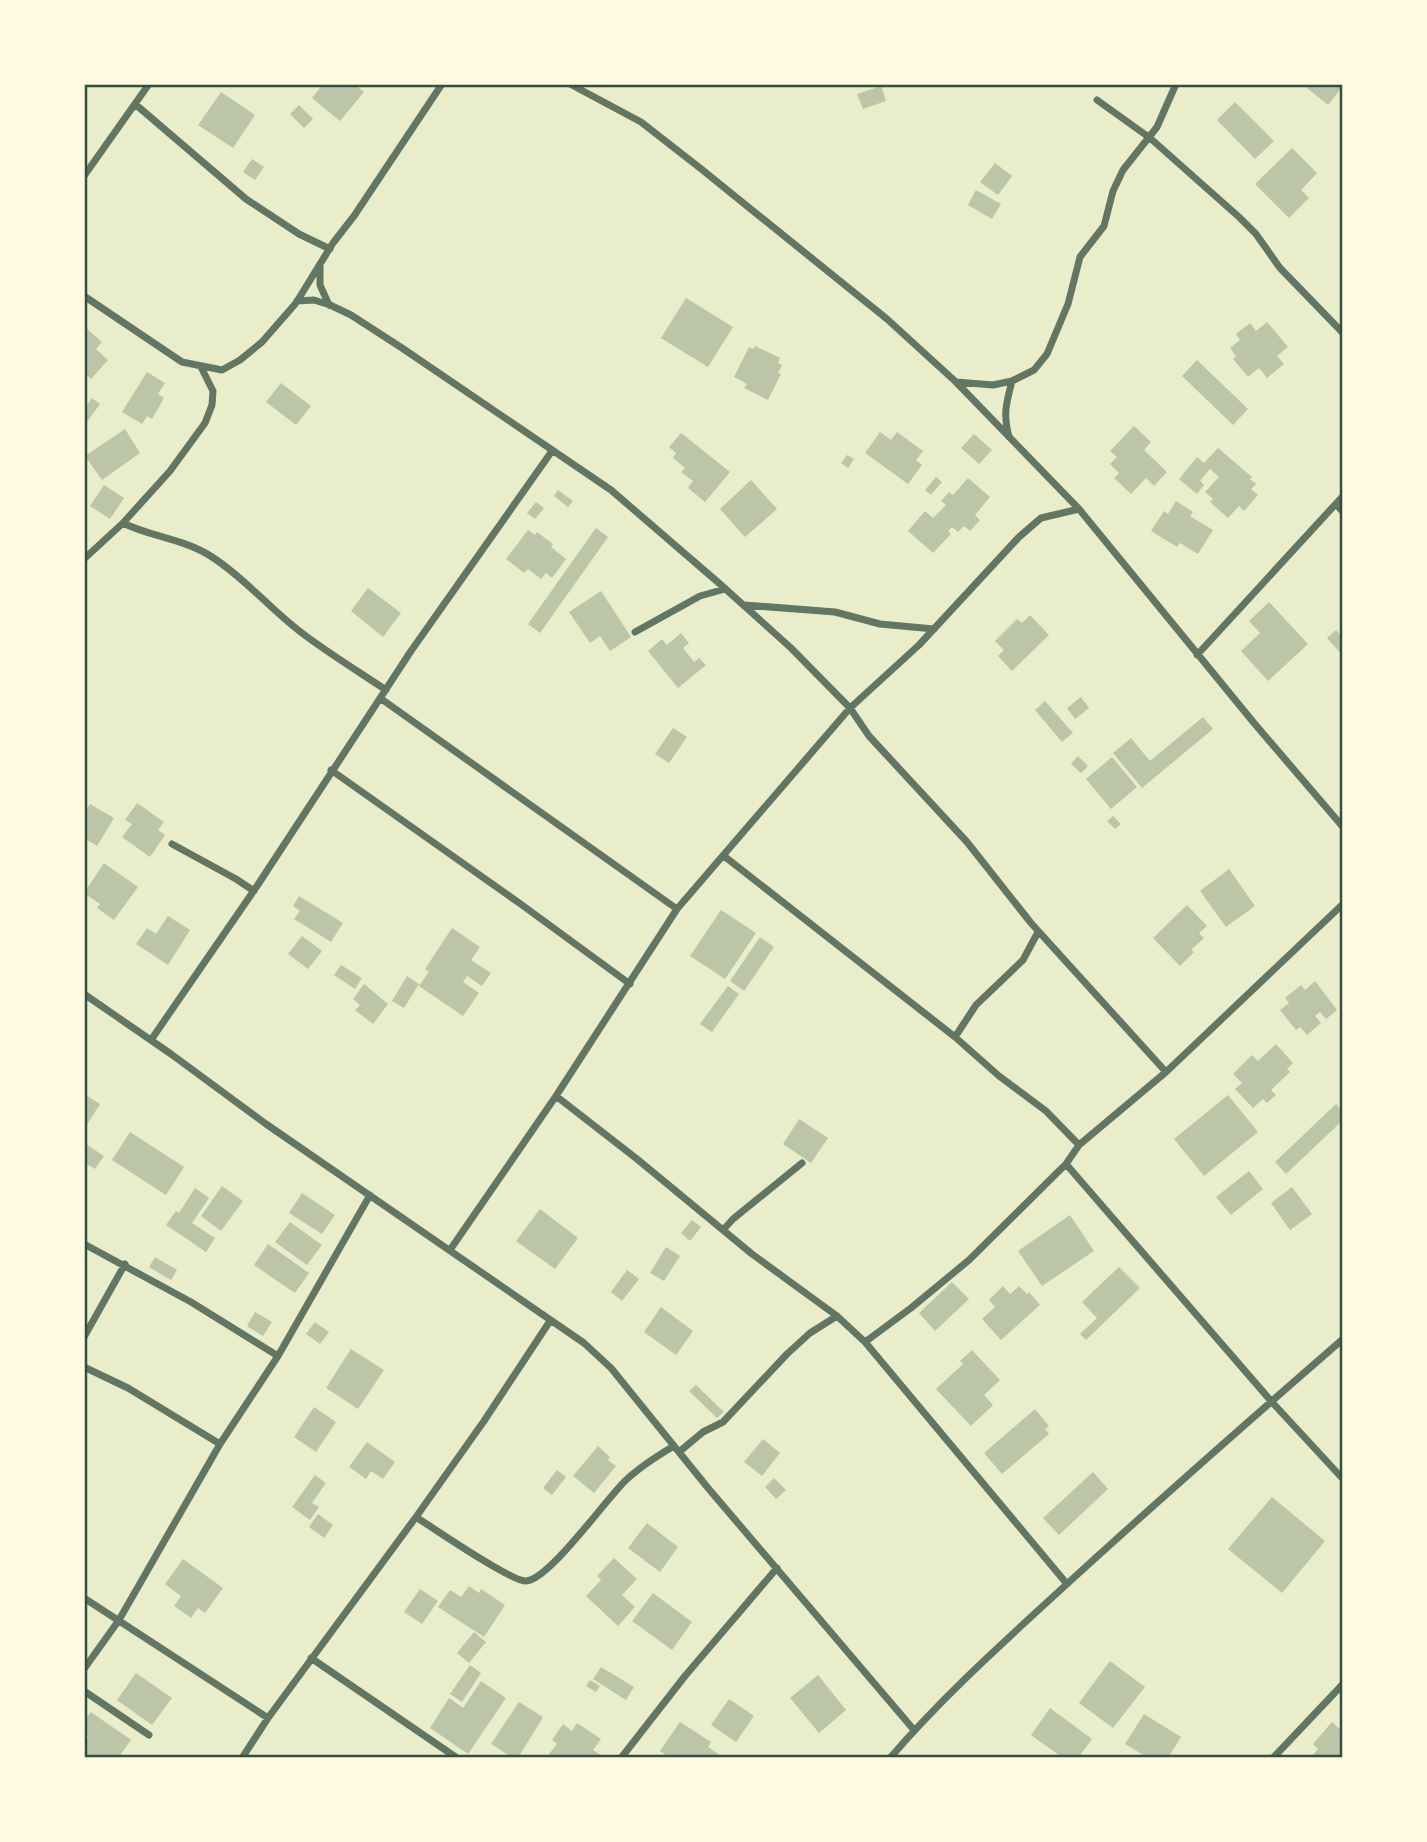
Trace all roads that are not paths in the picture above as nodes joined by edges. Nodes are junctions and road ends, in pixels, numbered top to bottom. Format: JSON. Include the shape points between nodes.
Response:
{"nodes":[{"id":1,"x":149,"y":84,"type":"edge"},
{"id":2,"x":442,"y":84,"type":"edge"},
{"id":3,"x":570,"y":84,"type":"edge"},
{"id":4,"x":1176,"y":84,"type":"edge"},
{"id":5,"x":1097,"y":100,"type":"dead end"},
{"id":6,"x":135,"y":104,"type":"junction"},
{"id":7,"x":1150,"y":138,"type":"junction"},
{"id":8,"x":84,"y":176,"type":"edge"},
{"id":9,"x":330,"y":248,"type":"junction"},
{"id":10,"x":321,"y":262,"type":"junction"},
{"id":11,"x":84,"y":296,"type":"edge"},
{"id":12,"x":297,"y":301,"type":"junction"},
{"id":13,"x":330,"y":305,"type":"junction"},
{"id":14,"x":1343,"y":333,"type":"edge"},
{"id":15,"x":201,"y":367,"type":"junction"},
{"id":16,"x":1012,"y":381,"type":"junction"},
{"id":17,"x":956,"y":382,"type":"junction"},
{"id":18,"x":1010,"y":438,"type":"junction"},
{"id":19,"x":552,"y":451,"type":"junction"},
{"id":20,"x":1343,"y":496,"type":"edge"},
{"id":21,"x":1336,"y":504,"type":"junction"},
{"id":22,"x":1079,"y":509,"type":"junction"},
{"id":23,"x":1343,"y":512,"type":"edge"},
{"id":24,"x":123,"y":523,"type":"junction"},
{"id":25,"x":84,"y":559,"type":"edge"},
{"id":26,"x":725,"y":589,"type":"junction"},
{"id":27,"x":743,"y":605,"type":"junction"},
{"id":28,"x":934,"y":629,"type":"junction"},
{"id":29,"x":635,"y":632,"type":"dead end"},
{"id":30,"x":1197,"y":655,"type":"junction"},
{"id":31,"x":386,"y":690,"type":"junction"},
{"id":32,"x":380,"y":698,"type":"junction"},
{"id":33,"x":850,"y":708,"type":"junction"},
{"id":34,"x":331,"y":771,"type":"junction"},
{"id":35,"x":1343,"y":827,"type":"edge"},
{"id":36,"x":172,"y":844,"type":"dead end"},
{"id":37,"x":724,"y":856,"type":"junction"},
{"id":38,"x":254,"y":891,"type":"junction"},
{"id":39,"x":1343,"y":904,"type":"edge"},
{"id":40,"x":677,"y":909,"type":"junction"},
{"id":41,"x":1038,"y":932,"type":"junction"},
{"id":42,"x":630,"y":984,"type":"junction"},
{"id":43,"x":84,"y":994,"type":"edge"},
{"id":44,"x":955,"y":1037,"type":"junction"},
{"id":45,"x":151,"y":1040,"type":"junction"},
{"id":46,"x":1166,"y":1072,"type":"junction"},
{"id":47,"x":556,"y":1096,"type":"junction"},
{"id":48,"x":1079,"y":1145,"type":"junction"},
{"id":49,"x":802,"y":1163,"type":"dead end"},
{"id":50,"x":1066,"y":1164,"type":"junction"},
{"id":51,"x":370,"y":1195,"type":"junction"},
{"id":52,"x":723,"y":1230,"type":"junction"},
{"id":53,"x":84,"y":1244,"type":"edge"},
{"id":54,"x":450,"y":1250,"type":"junction"},
{"id":55,"x":124,"y":1264,"type":"junction"},
{"id":56,"x":838,"y":1316,"type":"junction"},
{"id":57,"x":551,"y":1321,"type":"junction"},
{"id":58,"x":84,"y":1337,"type":"edge"},
{"id":59,"x":1343,"y":1339,"type":"edge"},
{"id":60,"x":865,"y":1342,"type":"junction"},
{"id":61,"x":278,"y":1356,"type":"junction"},
{"id":62,"x":84,"y":1367,"type":"edge"},
{"id":63,"x":1271,"y":1401,"type":"junction"},
{"id":64,"x":220,"y":1444,"type":"junction"},
{"id":65,"x":677,"y":1449,"type":"junction"},
{"id":66,"x":1343,"y":1479,"type":"edge"},
{"id":67,"x":416,"y":1517,"type":"junction"},
{"id":68,"x":777,"y":1568,"type":"junction"},
{"id":69,"x":1067,"y":1584,"type":"junction"},
{"id":70,"x":84,"y":1598,"type":"edge"},
{"id":71,"x":119,"y":1620,"type":"junction"},
{"id":72,"x":311,"y":1658,"type":"junction"},
{"id":73,"x":84,"y":1669,"type":"edge"},
{"id":74,"x":1343,"y":1684,"type":"edge"},
{"id":75,"x":84,"y":1691,"type":"edge"},
{"id":76,"x":268,"y":1718,"type":"junction"},
{"id":77,"x":914,"y":1730,"type":"junction"},
{"id":78,"x":149,"y":1735,"type":"dead end"},
{"id":79,"x":453,"y":1757,"type":"edge"},
{"id":80,"x":242,"y":1758,"type":"edge"},
{"id":81,"x":621,"y":1758,"type":"edge"},
{"id":82,"x":890,"y":1758,"type":"edge"},
{"id":83,"x":1273,"y":1758,"type":"edge"}],
"edges":[{"from":1,"to":6,"type":"street"},
{"from":2,"to":9,"type":"street"},
{"from":3,"to":17,"type":"street","via":[[641,122],[700,167],[887,319]]},
{"from":4,"to":7,"type":"street"},
{"from":5,"to":7,"type":"street"},
{"from":6,"to":8,"type":"street"},
{"from":6,"to":9,"type":"street","via":[[246,199],[299,234]]},
{"from":7,"to":14,"type":"street","via":[[1256,234],[1280,268]]},
{"from":7,"to":16,"type":"street","via":[[1123,170],[1104,226],[1080,257],[1068,304],[1047,354],[1034,370]]},
{"from":9,"to":10,"type":"street"},
{"from":10,"to":12,"type":"street"},
{"from":10,"to":13,"type":"street","via":[[320,285]]},
{"from":11,"to":15,"type":"street","via":[[182,362]]},
{"from":12,"to":13,"type":"street"},
{"from":12,"to":15,"type":"street","via":[[240,360],[222,370]]},
{"from":13,"to":19,"type":"street","via":[[372,328]]},
{"from":15,"to":24,"type":"street","via":[[213,391],[205,423]]},
{"from":16,"to":17,"type":"street"},
{"from":16,"to":18,"type":"street","via":[[1004,416]]},
{"from":17,"to":18,"type":"street"},
{"from":18,"to":22,"type":"street"},
{"from":19,"to":26,"type":"street","via":[[611,490]]},
{"from":19,"to":31,"type":"street"},
{"from":20,"to":21,"type":"street"},
{"from":21,"to":23,"type":"street"},
{"from":21,"to":30,"type":"street"},
{"from":22,"to":28,"type":"street","via":[[1041,518]]},
{"from":22,"to":30,"type":"street"},
{"from":24,"to":25,"type":"street"},
{"from":24,"to":31,"type":"street","via":[[212,557],[301,632]]},
{"from":26,"to":27,"type":"street"},
{"from":26,"to":29,"type":"street","via":[[700,596]]},
{"from":27,"to":28,"type":"street","via":[[835,612],[880,625]]},
{"from":27,"to":33,"type":"street"},
{"from":28,"to":33,"type":"street"},
{"from":30,"to":35,"type":"street"},
{"from":31,"to":32,"type":"street"},
{"from":32,"to":34,"type":"street"},
{"from":32,"to":40,"type":"street"},
{"from":33,"to":37,"type":"street"},
{"from":33,"to":41,"type":"street"},
{"from":34,"to":38,"type":"street"},
{"from":34,"to":42,"type":"street"},
{"from":36,"to":38,"type":"street"},
{"from":37,"to":40,"type":"street"},
{"from":37,"to":44,"type":"street"},
{"from":38,"to":45,"type":"street"},
{"from":39,"to":46,"type":"street"},
{"from":40,"to":42,"type":"street"},
{"from":41,"to":44,"type":"street","via":[[1023,960],[976,1005]]},
{"from":41,"to":46,"type":"street"},
{"from":42,"to":47,"type":"street"},
{"from":43,"to":45,"type":"street"},
{"from":44,"to":48,"type":"street","via":[[1046,1111]]},
{"from":45,"to":51,"type":"street"},
{"from":46,"to":48,"type":"street"},
{"from":47,"to":52,"type":"street"},
{"from":47,"to":54,"type":"street"},
{"from":48,"to":50,"type":"street"},
{"from":49,"to":52,"type":"street"},
{"from":50,"to":60,"type":"street","via":[[969,1260]]},
{"from":50,"to":63,"type":"street"},
{"from":51,"to":54,"type":"street"},
{"from":51,"to":61,"type":"street"},
{"from":52,"to":56,"type":"street"},
{"from":53,"to":55,"type":"street"},
{"from":54,"to":57,"type":"street"},
{"from":55,"to":58,"type":"street"},
{"from":55,"to":61,"type":"street"},
{"from":56,"to":60,"type":"street"},
{"from":56,"to":65,"type":"street","via":[[787,1353],[723,1422]]},
{"from":57,"to":65,"type":"street","via":[[611,1368]]},
{"from":57,"to":67,"type":"street"},
{"from":59,"to":63,"type":"street"},
{"from":60,"to":69,"type":"street"},
{"from":61,"to":64,"type":"street"},
{"from":62,"to":64,"type":"street"},
{"from":63,"to":66,"type":"street"},
{"from":63,"to":69,"type":"street"},
{"from":64,"to":71,"type":"street"},
{"from":65,"to":67,"type":"street","via":[[643,1465],[627,1479],[550,1567],[528,1581],[496,1567]]},
{"from":65,"to":68,"type":"street"},
{"from":67,"to":72,"type":"street"},
{"from":68,"to":77,"type":"street"},
{"from":68,"to":81,"type":"street"},
{"from":69,"to":77,"type":"street"},
{"from":70,"to":71,"type":"street"},
{"from":71,"to":73,"type":"street"},
{"from":71,"to":76,"type":"street"},
{"from":72,"to":76,"type":"street"},
{"from":72,"to":79,"type":"street"},
{"from":74,"to":83,"type":"street"},
{"from":75,"to":78,"type":"street"},
{"from":76,"to":80,"type":"street"},
{"from":77,"to":82,"type":"street"}]}
